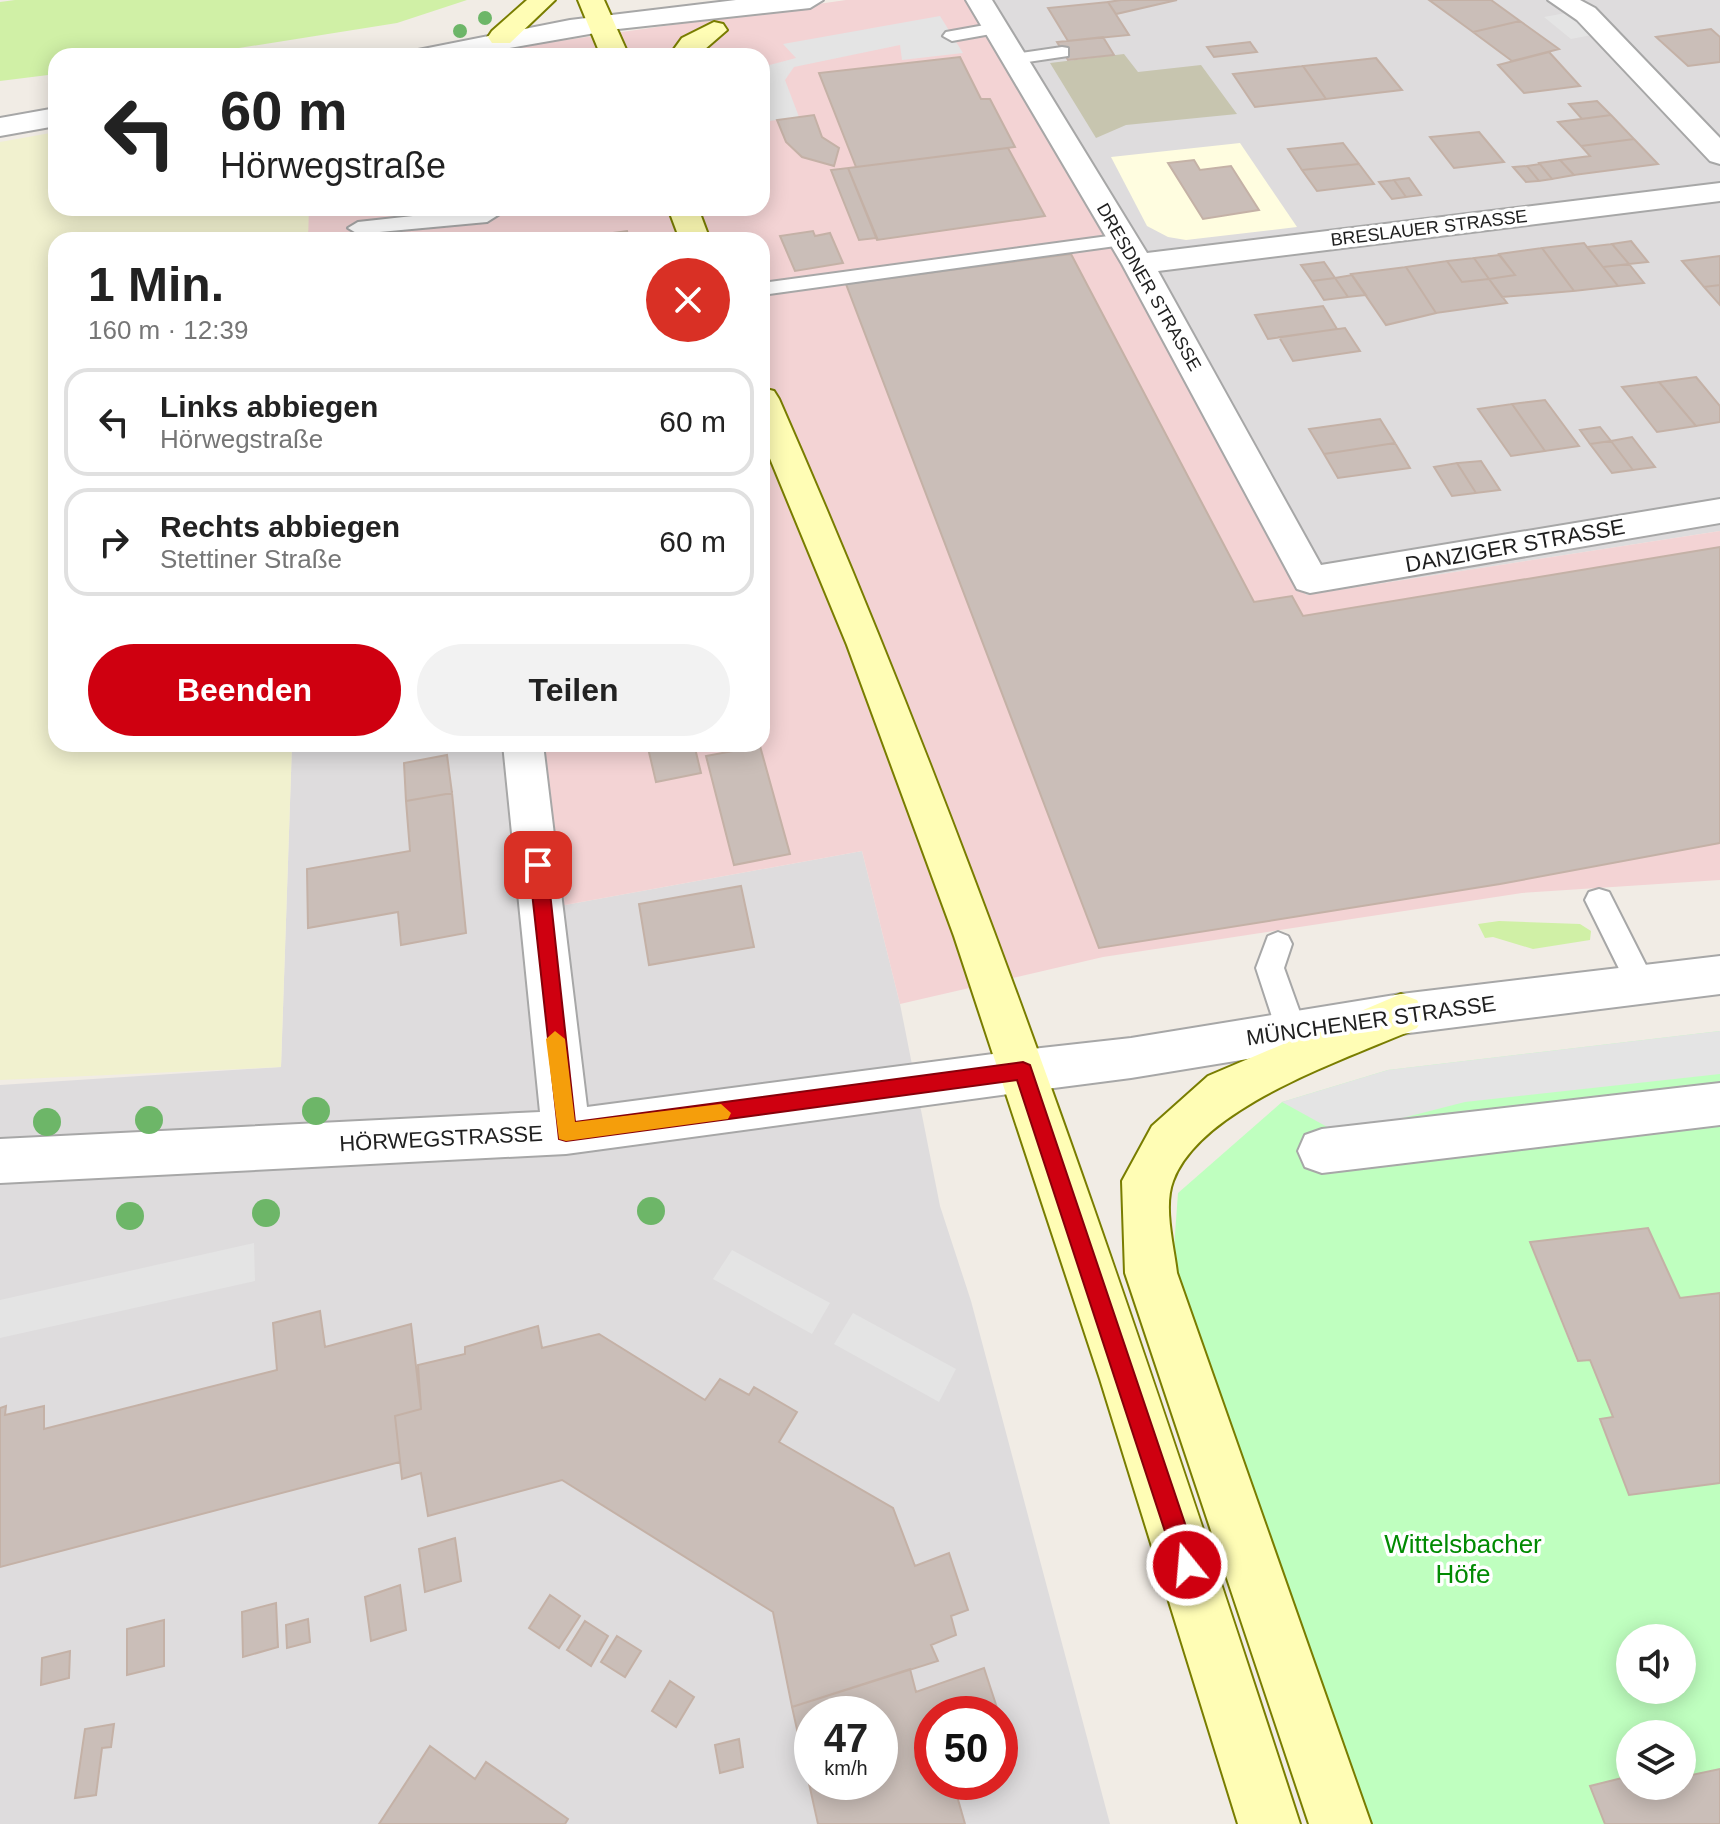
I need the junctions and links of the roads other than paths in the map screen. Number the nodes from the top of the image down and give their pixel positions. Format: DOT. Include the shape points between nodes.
graph roads {
  1 [pos="542,0"];
  2 [pos="979,0"];
  3 [pos="1561,0"];
  4 [pos="821,1"];
  5 [pos="996,28"];
  6 [pos="714,30"];
  7 [pos="604,31"];
  8 [pos="952,36"];
  9 [pos="503,47"];
  10 [pos="689,48"];
  11 [pos="1062,52"];
  12 [pos="1014,59"];
  13 [pos="48,118"];
  14 [pos="0,127"];
  15 [pos="1720,155"];
  16 [pos="1720,192"];
  17 [pos="487,216"];
  18 [pos="358,228"];
  19 [pos="1130,252"];
  20 [pos="770,288"];
  21 [pos="770,418"];
  22 [pos="1720,511"];
  23 [pos="1310,580"];
  24 [pos="524,752"];
  25 [pos="1599,900"];
  26 [pos="1278,944"];
  27 [pos="1720,975"];
  28 [pos="1641,984"];
  29 [pos="1401,1014"];
  30 [pos="1292,1032"];
  31 [pos="1023,1071"];
  32 [pos="1720,1104"];
  33 [pos="566,1132"];
  34 [pos="1322,1151"];
  35 [pos="0,1161"];
  36 [pos="1269,1824"];
  37 [pos="1340,1824"];
  1 -- 9 [label="main road"];
  2 -- 5 [label="street, DRESDNER STRASSE"];
  3 -- 15 [label="street" via="1586,14"];
  4 -- 6 [label="street"];
  4 -- 7 [label="street"];
  5 -- 8 [label="lane"];
  5 -- 12 [label="street, DRESDNER STRASSE"];
  6 -- 7 [label="street"];
  6 -- 10 [label="main road"];
  7 -- 9 [label="street"];
  11 -- 12 [label="lane"];
  12 -- 19 [label="street, DRESDNER STRASSE"];
  13 -- 14 [label="street"];
  16 -- 19 [label="street, BRESLAUER STRASSE"];
  17 -- 18 [label="lane"];
  19 -- 20 [label="lane"];
  19 -- 23 [label="street, DRESDNER STRASSE"];
  21 -- 31 [label="main road" via="865,644"];
  22 -- 23 [label="street, DANZIGER STRASSE"];
  24 -- 33 [label="street"];
  25 -- 28 [label="lane"];
  26 -- 30 [label="lane" via="1270,968"];
  27 -- 28 [label="street, MÜNCHENER STRASSE"];
  28 -- 29 [label="street, MÜNCHENER STRASSE"];
  29 -- 30 [label="street, MÜNCHENER STRASSE"];
  29 -- 37 [label="main road" via="1225,1091 1169,1141 1147,1181 1151,1273"];
  30 -- 31 [label="street, MÜNCHENER STRASSE"];
  31 -- 33 [label="street, HÖRWEGSTRASSE"];
  31 -- 36 [label="main road" via="1142,1421"];
  32 -- 34 [label="street"];
  33 -- 35 [label="street, HÖRWEGSTRASSE"];
}
